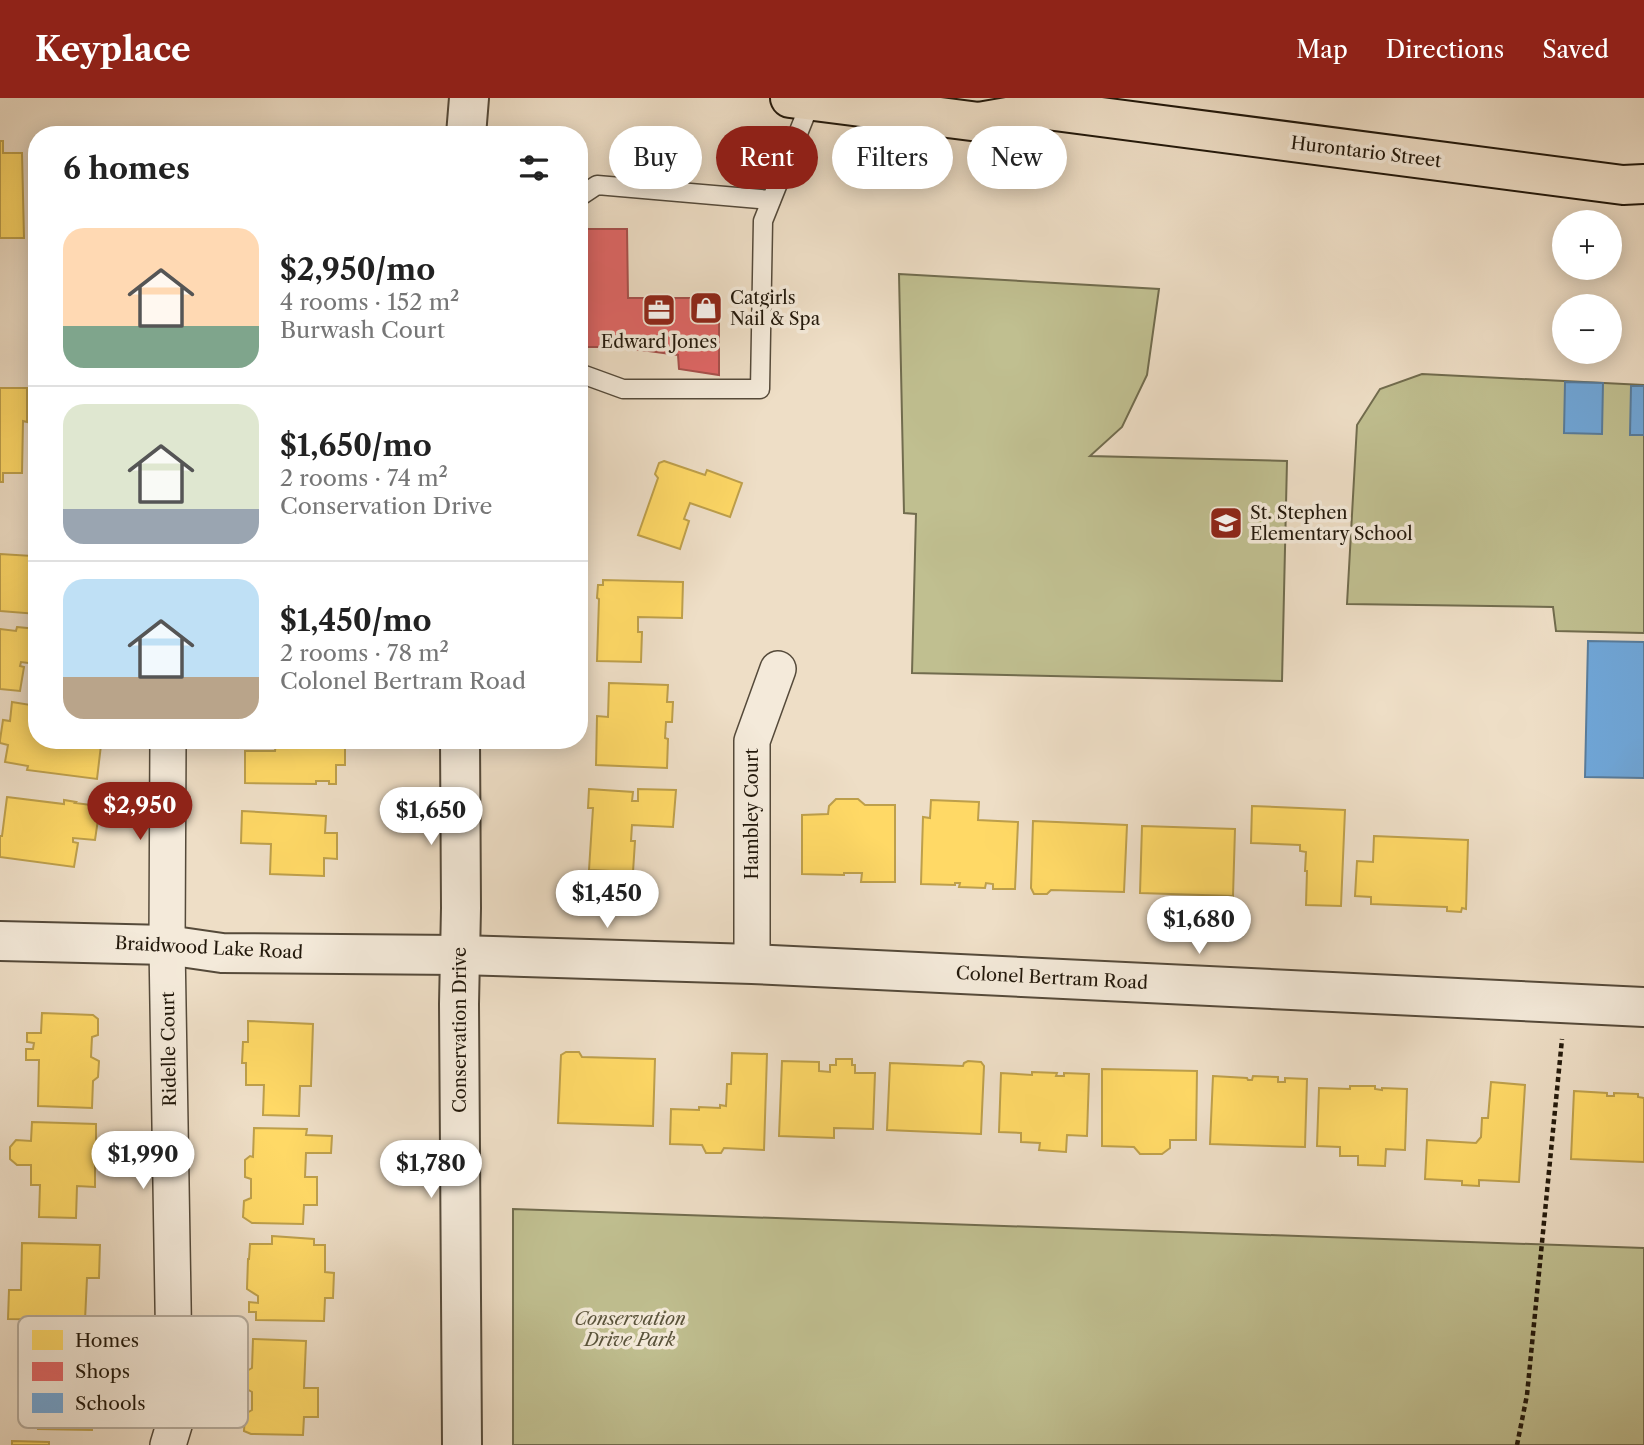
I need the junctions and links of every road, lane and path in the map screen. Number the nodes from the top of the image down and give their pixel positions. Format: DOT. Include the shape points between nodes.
graph roads {
  1 [pos="469,98"];
  2 [pos="800,99"];
  3 [pos="1040,104"];
  4 [pos="467,126"];
  5 [pos="1644,184"];
  6 [pos="588,192"];
  7 [pos="771,200"];
  8 [pos="588,376"];
  9 [pos="778,669"];
  10 [pos="168,749"];
  11 [pos="460,749"];
  12 [pos="0,941"];
  13 [pos="167,945"];
  14 [pos="459,955"];
  15 [pos="752,964"];
  16 [pos="1565,1003"];
  17 [pos="1644,1007"];
  18 [pos="173,1316"];
  19 [pos="173,1428"];
  20 [pos="168,1445"];
  21 [pos="462,1445"];
  22 [pos="1517,1445"];
  1 -- 4 [label="street"];
  2 -- 3 [label="main road, Hurontario Street" via="979,122"];
  2 -- 7 [label="lane"];
  3 -- 5 [label="main road, Hurontario Street" via="1623,185"];
  6 -- 7 [label="lane" via="597,186"];
  7 -- 8 [label="lane" via="764,221 760,389 623,389"];
  9 -- 15 [label="street, Hambley Court" via="751,741"];
  10 -- 13 [label="street, Ridelle Court"];
  11 -- 14 [label="street, Conservation Drive"];
  12 -- 13 [label="street, Braidwood Lake Road"];
  13 -- 14 [label="street, Braidwood Lake Road" via="222,953"];
  13 -- 18 [label="street, Ridelle Court"];
  14 -- 15 [label="street, Colonel Bertram Road"];
  14 -- 21 [label="street, Conservation Drive"];
  15 -- 16 [label="street, Colonel Bertram Road"];
  16 -- 17 [label="street, Colonel Bertram Road"];
  16 -- 22 [label="path" via="1527,1395"];
  19 -- 20 [label="street, Ridelle Court"];
}
